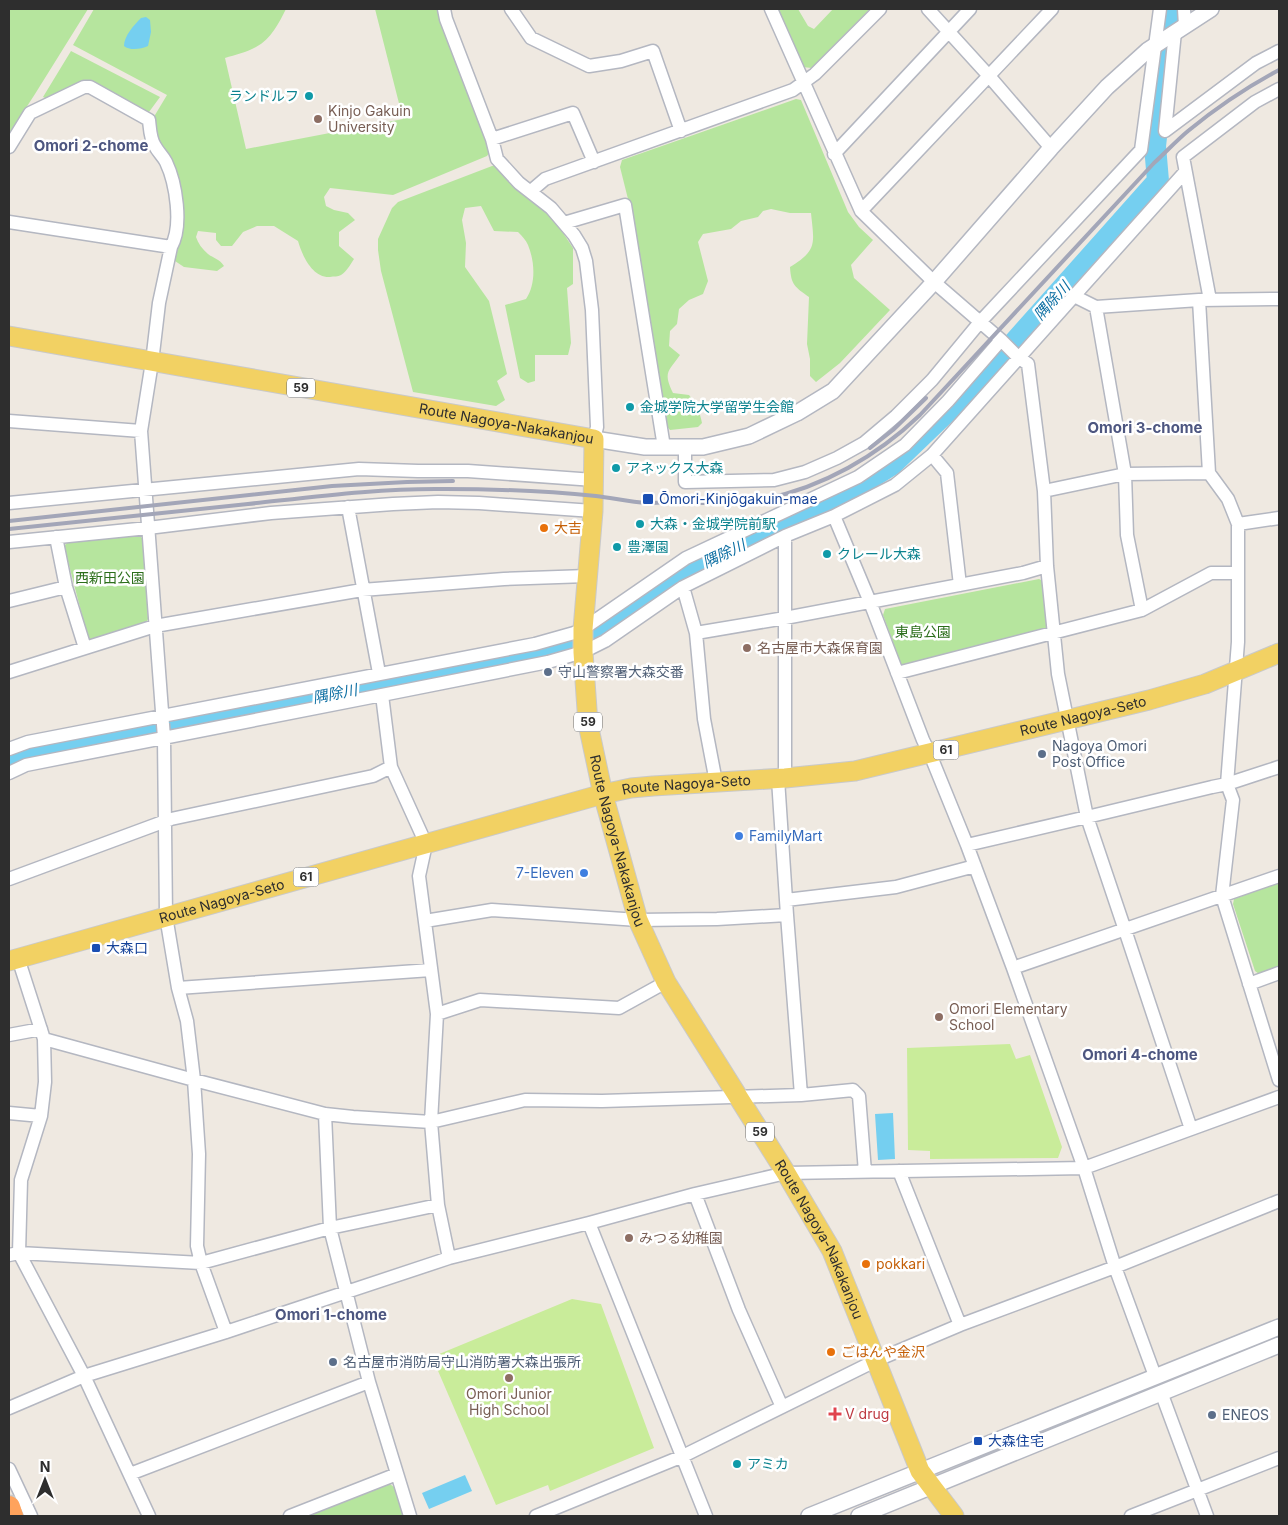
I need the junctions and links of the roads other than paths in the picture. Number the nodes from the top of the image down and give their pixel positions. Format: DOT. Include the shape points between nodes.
graph roads {
  1 [pos="444,9"];
  2 [pos="511,9"];
  3 [pos="771,9"];
  4 [pos="880,9"];
  5 [pos="928,9"];
  6 [pos="970,9"];
  7 [pos="1052,9"];
  8 [pos="1160,9"];
  9 [pos="1184,9"];
  10 [pos="1211,9"];
  11 [pos="948,32"];
  12 [pos="1169,36"];
  13 [pos="1279,51"];
  14 [pos="989,76"];
  15 [pos="803,84"];
  16 [pos="1279,89"];
  17 [pos="681,131"];
  18 [pos="492,138"];
  19 [pos="9,147"];
  20 [pos="1051,148"];
  21 [pos="834,154"];
  22 [pos="594,162"];
  23 [pos="1185,172"];
  24 [pos="531,191"];
  25 [pos="861,211"];
  26 [pos="9,222"];
  27 [pos="564,223"];
  28 [pos="171,246"];
  29 [pos="934,282"];
  30 [pos="1074,296"];
  31 [pos="1279,299"];
  32 [pos="1205,300"];
  33 [pos="1096,306"];
  34 [pos="980,322"];
  35 [pos="9,336"];
  36 [pos="1009,348"];
  37 [pos="152,362"];
  38 [pos="9,421"];
  39 [pos="140,431"];
  40 [pos="594,439"];
  41 [pos="664,447"];
  42 [pos="686,447"];
  43 [pos="932,454"];
  44 [pos="1209,473"];
  45 [pos="1125,474"];
  46 [pos="594,480"];
  47 [pos="146,489"];
  48 [pos="1044,491"];
  49 [pos="9,503"];
  50 [pos="348,508"];
  51 [pos="593,511"];
  52 [pos="834,516"];
  53 [pos="1279,518"];
  54 [pos="1238,524"];
  55 [pos="148,528"];
  56 [pos="785,536"];
  57 [pos="56,537"];
  58 [pos="9,542"];
  59 [pos="1048,566"];
  60 [pos="1237,574"];
  61 [pos="587,576"];
  62 [pos="960,585"];
  63 [pos="66,587"];
  64 [pos="683,587"];
  65 [pos="362,590"];
  66 [pos="9,601"];
  67 [pos="870,602"];
  68 [pos="1142,610"];
  69 [pos="785,618"];
  70 [pos="155,626"];
  71 [pos="1054,632"];
  72 [pos="696,633"];
  73 [pos="583,641"];
  74 [pos="85,648"];
  75 [pos="1279,653"];
  76 [pos="9,672"];
  77 [pos="1236,672"];
  78 [pos="379,673"];
  79 [pos="897,673"];
  80 [pos="382,696"];
  81 [pos="162,715"];
  82 [pos="1068,721"];
  83 [pos="164,738"];
  84 [pos="9,749"];
  85 [pos="930,754"];
  86 [pos="391,767"];
  87 [pos="1279,767"];
  88 [pos="9,774"];
  89 [pos="781,778"];
  90 [pos="716,782"];
  91 [pos="1227,784"];
  92 [pos="603,794"];
  93 [pos="1087,818"];
  94 [pos="164,822"];
  95 [pos="426,844"];
  96 [pos="967,845"];
  97 [pos="975,866"];
  98 [pos="1279,876"];
  99 [pos="9,879"];
  100 [pos="1222,896"];
  101 [pos="786,900"];
  102 [pos="787,915"];
  103 [pos="166,916"];
  104 [pos="638,920"];
  105 [pos="425,921"];
  106 [pos="1126,930"];
  107 [pos="13,960"];
  108 [pos="1013,968"];
  109 [pos="431,970"];
  110 [pos="1279,973"];
  111 [pos="666,982"];
  112 [pos="1250,984"];
  113 [pos="178,988"];
  114 [pos="437,1014"];
  115 [pos="43,1034"];
  116 [pos="9,1035"];
  117 [pos="194,1080"];
  118 [pos="1279,1080"];
  119 [pos="802,1095"];
  120 [pos="737,1097"];
  121 [pos="1279,1097"];
  122 [pos="9,1113"];
  123 [pos="326,1114"];
  124 [pos="41,1116"];
  125 [pos="431,1122"];
  126 [pos="1191,1129"];
  127 [pos="1084,1168"];
  128 [pos="899,1171"];
  129 [pos="865,1172"];
  130 [pos="786,1173"];
  131 [pos="15,1181"];
  132 [pos="695,1194"];
  133 [pos="1279,1201"];
  134 [pos="438,1205"];
  135 [pos="589,1223"];
  136 [pos="330,1228"];
  137 [pos="14,1254"];
  138 [pos="449,1258"];
  139 [pos="201,1263"];
  140 [pos="1115,1267"];
  141 [pos="345,1292"];
  142 [pos="960,1325"];
  143 [pos="1279,1327"];
  144 [pos="226,1332"];
  145 [pos="1279,1345"];
  146 [pos="877,1360"];
  147 [pos="84,1376"];
  148 [pos="1155,1376"];
  149 [pos="369,1382"];
  150 [pos="1161,1392"];
  151 [pos="782,1407"];
  152 [pos="9,1408"];
  153 [pos="683,1456"];
  154 [pos="1279,1458"];
  155 [pos="9,1469"];
  156 [pos="920,1471"];
  157 [pos="130,1474"];
  158 [pos="397,1474"];
  159 [pos="931,1486"];
  160 [pos="1197,1490"];
  161 [pos="9,1507"];
  162 [pos="298,1515"];
  163 [pos="12,1516"];
  164 [pos="31,1516"];
  165 [pos="149,1516"];
  166 [pos="410,1516"];
  167 [pos="536,1516"];
  168 [pos="706,1516"];
  169 [pos="809,1516"];
  170 [pos="859,1516"];
  171 [pos="954,1516"];
  172 [pos="1131,1516"];
  173 [pos="1207,1516"];
  1 -- 18 [label="street"];
  2 -- 17 [label="street" via="531,38 589,66 653,51"];
  3 -- 15 [label="street"];
  4 -- 15 [label="street"];
  5 -- 11 [label="street"];
  6 -- 11 [label="street"];
  7 -- 14 [label="street"];
  8 -- 12 [label="street"];
  9 -- 12 [label="street"];
  10 -- 12 [label="street"];
  11 -- 14 [label="street"];
  11 -- 21 [label="street"];
  12 -- 13 [label="street" via="1165,131 1256,63"];
  12 -- 20 [label="street" via="1148,50 1107,87"];
  12 -- 34 [label="street" via="1141,150"];
  14 -- 20 [label="street"];
  14 -- 25 [label="street"];
  15 -- 17 [label="street"];
  15 -- 21 [label="street"];
  16 -- 23 [label="street" via="1255,102 1183,157"];
  17 -- 22 [label="street"];
  18 -- 22 [label="street" via="573,113"];
  18 -- 24 [label="street" via="497,159"];
  19 -- 28 [label="street" via="30,113 84,87 90,87 149,120 153,142 165,160 177,204 177,226"];
  20 -- 29 [label="street"];
  21 -- 25 [label="street"];
  22 -- 24 [label="street" via="544,179"];
  23 -- 30 [label="street"];
  23 -- 32 [label="street"];
  24 -- 27 [label="street"];
  25 -- 29 [label="street"];
  26 -- 28 [label="street"];
  27 -- 40 [label="street" via="582,248 586,261 597,427"];
  27 -- 41 [label="street" via="625,205"];
  28 -- 37 [label="street" via="159,303"];
  29 -- 34 [label="street"];
  29 -- 42 [label="street" via="833,391 749,436 703,447"];
  30 -- 33 [label="street"];
  30 -- 36 [label="street"];
  31 -- 32 [label="street"];
  32 -- 33 [label="street"];
  32 -- 44 [label="street"];
  33 -- 45 [label="street"];
  34 -- 36 [label="street"];
  34 -- 42 [label="street" via="932,380 896,416 864,442 805,472 774,480 686,482"];
  35 -- 37 [label="main road, Route Nagoya-Nakakanjou / 59"];
  36 -- 43 [label="street"];
  36 -- 48 [label="street" via="1028,364"];
  36 -- 73 [label="street" via="948,401 905,445 858,477 686,558"];
  37 -- 39 [label="street"];
  37 -- 40 [label="main road, Route Nagoya-Nakakanjou / 59"];
  38 -- 39 [label="street"];
  39 -- 47 [label="street"];
  40 -- 41 [label="street"];
  40 -- 46 [label="main road, Route Nagoya-Nakakanjou / 59"];
  41 -- 42 [label="street"];
  43 -- 52 [label="street" via="895,485"];
  43 -- 62 [label="street" via="947,473"];
  44 -- 45 [label="street"];
  44 -- 54 [label="street" via="1228,499"];
  45 -- 48 [label="street"];
  45 -- 68 [label="street" via="1127,535"];
  46 -- 47 [label="street" via="468,471 359,468"];
  46 -- 51 [label="main road, Route Nagoya-Nakakanjou / 59"];
  47 -- 49 [label="street"];
  47 -- 55 [label="street"];
  48 -- 59 [label="street"];
  50 -- 51 [label="street" via="479,502"];
  50 -- 55 [label="street" via="271,513"];
  50 -- 65 [label="street"];
  51 -- 61 [label="main road, Route Nagoya-Nakakanjou / 59"];
  52 -- 56 [label="street"];
  52 -- 67 [label="street"];
  53 -- 54 [label="street"];
  54 -- 60 [label="street"];
  55 -- 57 [label="street"];
  55 -- 70 [label="street"];
  56 -- 64 [label="street"];
  56 -- 69 [label="street"];
  57 -- 58 [label="street"];
  57 -- 63 [label="street"];
  59 -- 62 [label="street"];
  59 -- 71 [label="street"];
  60 -- 68 [label="street" via="1210,573"];
  60 -- 77 [label="street"];
  61 -- 65 [label="street"];
  61 -- 73 [label="main road, Route Nagoya-Nakakanjou / 59"];
  62 -- 67 [label="street"];
  63 -- 66 [label="street"];
  63 -- 74 [label="street"];
  64 -- 72 [label="street"];
  64 -- 73 [label="street" via="605,641"];
  65 -- 70 [label="street"];
  65 -- 78 [label="street"];
  67 -- 69 [label="street"];
  67 -- 79 [label="street"];
  68 -- 71 [label="street"];
  69 -- 72 [label="street"];
  69 -- 89 [label="street"];
  70 -- 74 [label="street"];
  70 -- 81 [label="street"];
  71 -- 79 [label="street"];
  71 -- 82 [label="street" via="1058,674"];
  72 -- 90 [label="street" via="704,718"];
  73 -- 78 [label="street" via="574,633 535,644"];
  73 -- 80 [label="street" via="548,662"];
  73 -- 92 [label="main road, Route Nagoya-Nakakanjou / 59" via="588,724"];
  74 -- 76 [label="street"];
  75 -- 77 [label="main road, Route Nagoya-Seto / 61"];
  77 -- 82 [label="main road, Route Nagoya-Seto / 61" via="1205,684"];
  77 -- 91 [label="street"];
  78 -- 81 [label="street"];
  79 -- 85 [label="street"];
  80 -- 83 [label="street"];
  80 -- 86 [label="street"];
  81 -- 83 [label="street"];
  81 -- 84 [label="street" via="28,742"];
  82 -- 85 [label="main road, Route Nagoya-Seto / 61"];
  82 -- 93 [label="street"];
  83 -- 88 [label="street" via="26,765"];
  83 -- 94 [label="street"];
  85 -- 89 [label="main road, Route Nagoya-Seto / 61" via="855,771"];
  85 -- 96 [label="street"];
  86 -- 94 [label="street" via="373,776"];
  86 -- 95 [label="street"];
  87 -- 91 [label="street"];
  89 -- 90 [label="main road, Route Nagoya-Seto / 61"];
  89 -- 101 [label="street"];
  90 -- 92 [label="main road, Route Nagoya-Seto / 61" via="631,788"];
  91 -- 93 [label="street"];
  91 -- 100 [label="street" via="1233,800"];
  92 -- 95 [label="main road, Route Nagoya-Seto / 61"];
  92 -- 104 [label="main road, Route Nagoya-Nakakanjou / 59"];
  93 -- 96 [label="street"];
  93 -- 106 [label="street"];
  94 -- 99 [label="street"];
  94 -- 103 [label="street"];
  95 -- 103 [label="main road, Route Nagoya-Seto / 61"];
  95 -- 105 [label="street" via="419,876"];
  96 -- 97 [label="street"];
  97 -- 101 [label="street" via="896,887"];
  97 -- 108 [label="street"];
  98 -- 100 [label="street"];
  100 -- 106 [label="street"];
  100 -- 112 [label="street"];
  101 -- 102 [label="street"];
  102 -- 104 [label="street"];
  102 -- 119 [label="street"];
  103 -- 107 [label="main road, Route Nagoya-Seto / 61"];
  103 -- 113 [label="street"];
  104 -- 105 [label="street" via="492,910"];
  104 -- 111 [label="main road, Route Nagoya-Nakakanjou / 59"];
  105 -- 109 [label="street"];
  106 -- 108 [label="street"];
  106 -- 126 [label="street"];
  107 -- 115 [label="street"];
  108 -- 127 [label="street"];
  109 -- 113 [label="street"];
  109 -- 114 [label="street"];
  110 -- 112 [label="street"];
  111 -- 114 [label="street" via="619,1008 480,1000"];
  111 -- 120 [label="main road, Route Nagoya-Nakakanjou / 59"];
  112 -- 118 [label="street"];
  113 -- 117 [label="street" via="187,1021"];
  114 -- 125 [label="street"];
  115 -- 116 [label="street"];
  115 -- 117 [label="street"];
  115 -- 124 [label="street" via="45,1082"];
  117 -- 123 [label="street"];
  117 -- 139 [label="street" via="199,1154 196,1246"];
  119 -- 120 [label="street"];
  119 -- 129 [label="street" via="853,1090 859,1096"];
  120 -- 125 [label="street" via="525,1100"];
  120 -- 130 [label="main road, Route Nagoya-Nakakanjou / 59"];
  121 -- 126 [label="street"];
  122 -- 124 [label="street"];
  123 -- 125 [label="street"];
  123 -- 136 [label="street"];
  124 -- 131 [label="street"];
  125 -- 134 [label="street"];
  126 -- 127 [label="street"];
  127 -- 128 [label="street"];
  127 -- 140 [label="street"];
  128 -- 129 [label="street"];
  128 -- 142 [label="street"];
  129 -- 130 [label="street"];
  130 -- 132 [label="street"];
  130 -- 146 [label="main road, Route Nagoya-Nakakanjou / 59" via="832,1251"];
  131 -- 137 [label="street"];
  132 -- 135 [label="street"];
  132 -- 151 [label="street" via="739,1310"];
  133 -- 140 [label="street"];
  134 -- 136 [label="street"];
  134 -- 138 [label="street"];
  135 -- 138 [label="street"];
  135 -- 153 [label="street"];
  136 -- 139 [label="street"];
  136 -- 141 [label="street"];
  137 -- 139 [label="street"];
  137 -- 147 [label="street"];
  138 -- 141 [label="street"];
  139 -- 144 [label="street"];
  140 -- 142 [label="street"];
  140 -- 148 [label="street"];
  141 -- 144 [label="street"];
  141 -- 149 [label="street"];
  142 -- 146 [label="street"];
  143 -- 148 [label="street"];
  144 -- 147 [label="street"];
  145 -- 150 [label="street"];
  146 -- 151 [label="street"];
  146 -- 156 [label="main road, Route Nagoya-Nakakanjou / 59"];
  147 -- 152 [label="street"];
  147 -- 157 [label="street"];
  148 -- 156 [label="street"];
  149 -- 157 [label="street"];
  149 -- 158 [label="street"];
  150 -- 159 [label="street"];
  150 -- 160 [label="street"];
  151 -- 153 [label="street"];
  153 -- 167 [label="street"];
  153 -- 168 [label="street"];
  154 -- 160 [label="street"];
  155 -- 164 [label="street"];
  156 -- 159 [label="main road, Route Nagoya-Nakakanjou / 59"];
  156 -- 169 [label="street"];
  157 -- 165 [label="street"];
  158 -- 162 [label="street"];
  158 -- 166 [label="street"];
  159 -- 170 [label="street"];
  159 -- 171 [label="main road, Route Nagoya-Nakakanjou / 59"];
  160 -- 172 [label="street"];
  160 -- 173 [label="street"];
  161 -- 163 [label="highway"];
}
